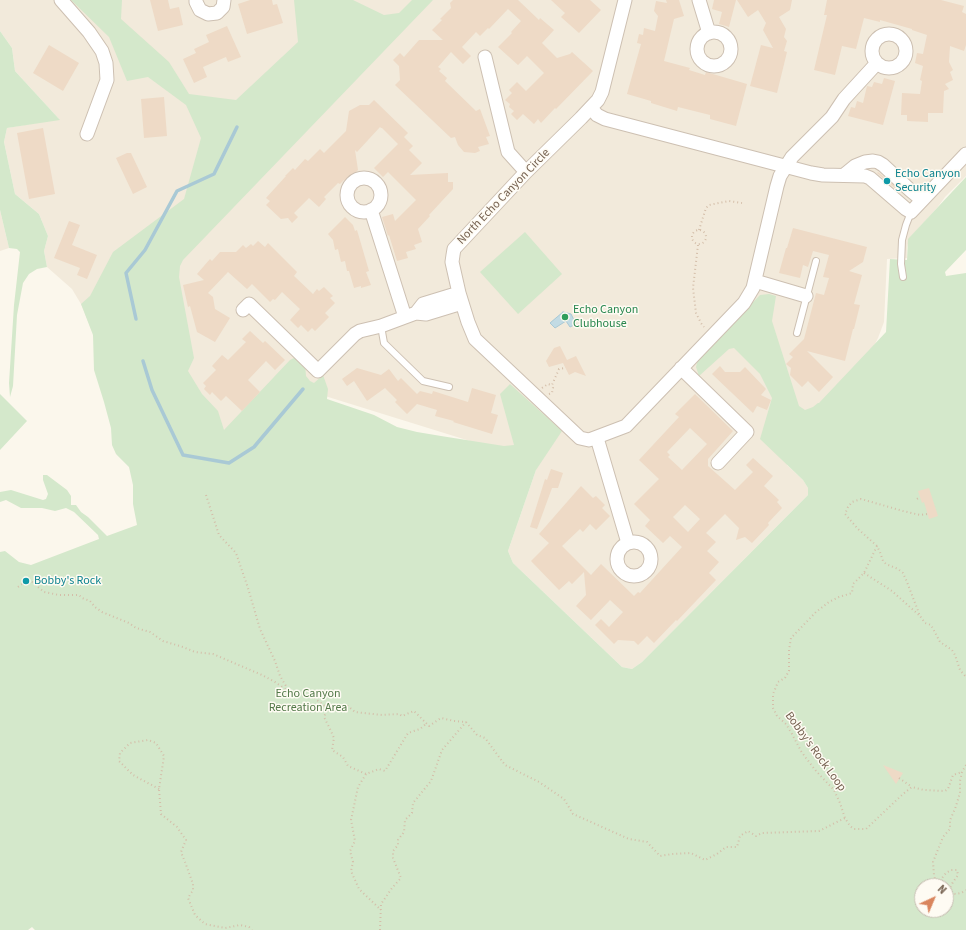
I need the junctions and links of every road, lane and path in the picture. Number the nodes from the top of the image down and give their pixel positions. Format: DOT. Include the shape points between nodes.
graph roads {
  1 [pos="61,0"];
  2 [pos="196,0"];
  3 [pos="224,0"];
  4 [pos="624,0"];
  5 [pos="699,0"];
  6 [pos="709,33"];
  7 [pos="485,57"];
  8 [pos="877,63"];
  9 [pos="591,108"];
  10 [pos="87,134"];
  11 [pos="966,154"];
  12 [pos="786,166"];
  13 [pos="526,172"];
  14 [pos="844,175"];
  15 [pos="924,198"];
  16 [pos="742,202"];
  17 [pos="371,210"];
  18 [pos="911,212"];
  19 [pos="699,230"];
  20 [pos="698,245"];
  21 [pos="816,261"];
  22 [pos="903,277"];
  23 [pos="755,281"];
  24 [pos="806,296"];
  25 [pos="461,298"];
  26 [pos="244,310"];
  27 [pos="410,315"];
  28 [pos="381,326"];
  29 [pos="797,333"];
  30 [pos="712,335"];
  31 [pos="565,368"];
  32 [pos="681,368"];
  33 [pos="552,385"];
  34 [pos="449,388"];
  35 [pos="542,391"];
  36 [pos="546,395"];
  37 [pos="597,438"];
  38 [pos="718,463"];
  39 [pos="206,495"];
  40 [pos="920,497"];
  41 [pos="917,499"];
  42 [pos="927,514"];
  43 [pos="628,543"];
  44 [pos="877,546"];
  45 [pos="864,573"];
  46 [pos="18,587"];
  47 [pos="920,616"];
  48 [pos="966,677"];
  49 [pos="290,692"];
  50 [pos="328,707"];
  51 [pos="466,722"];
  52 [pos="427,723"];
  53 [pos="966,765"];
  54 [pos="962,772"];
  55 [pos="366,774"];
  56 [pos="899,778"];
  57 [pos="912,787"];
  58 [pos="159,789"];
  59 [pos="845,818"];
  60 [pos="966,890"];
  61 [pos="381,910"];
  62 [pos="252,930"];
  63 [pos="380,930"];
  1 -- 10 [label="street" via="89,32 102,51 106,63 107,80"];
  2 -- 3 [label="street" via="200,10 208,14 217,13 223,7"];
  4 -- 9 [label="street, North Echo Canyon Circle" via="602,92"];
  5 -- 6 [label="street"];
  7 -- 13 [label="street" via="508,152"];
  8 -- 12 [label="street, North Echo Canyon Circle" via="844,99 832,117"];
  9 -- 12 [label="street" via="605,119"];
  9 -- 13 [label="street, North Echo Canyon Circle"];
  11 -- 15 [label="street"];
  12 -- 14 [label="street" via="823,175"];
  12 -- 23 [label="street, North Echo Canyon Circle" via="777,186"];
  13 -- 25 [label="street, North Echo Canyon Circle" via="454,249 452,262"];
  14 -- 15 [label="street" via="865,162 878,162 916,195"];
  14 -- 18 [label="street" via="870,178"];
  15 -- 18 [label="street"];
  16 -- 19 [label="path" via="709,205"];
  17 -- 27 [label="street"];
  18 -- 22 [label="lane" via="902,240"];
  19 -- 20 [label="path" via="703,231 706,238"];
  19 -- 20 [label="path" via="695,230 691,237 694,244"];
  20 -- 30 [label="path" via="693,288 696,313 701,324"];
  21 -- 24 [label="lane"];
  23 -- 24 [label="street"];
  23 -- 30 [label="street, North Echo Canyon Circle" via="744,303"];
  24 -- 29 [label="lane"];
  25 -- 27 [label="street" via="426,314"];
  25 -- 37 [label="street, North Echo Canyon Circle" via="475,339 580,438"];
  26 -- 28 [label="street" via="249,304 318,371 355,334"];
  27 -- 28 [label="street"];
  28 -- 34 [label="lane" via="384,343 423,381"];
  30 -- 32 [label="street, North Echo Canyon Circle"];
  31 -- 33 [label="path" via="559,369"];
  32 -- 37 [label="street, North Echo Canyon Circle" via="626,426"];
  32 -- 38 [label="street" via="747,432"];
  33 -- 35 [label="path" via="548,384"];
  33 -- 36 [label="path" via="552,393"];
  37 -- 43 [label="street"];
  39 -- 49 [label="path" via="219,534 236,553 260,629 280,676"];
  40 -- 41 [label="path"];
  42 -- 44 [label="path" via="903,511 861,499 852,502 845,514"];
  44 -- 45 [label="path, Bobby's Rock Loop"];
  44 -- 47 [label="path" via="883,561 903,573"];
  45 -- 47 [label="path" via="892,591"];
  45 -- 59 [label="path, Bobby's Rock Loop" via="853,584 852,593 828,602 791,638 788,671 785,678 778,682 773,694 773,708 777,716 786,724 816,771 834,790"];
  46 -- 49 [label="path" via="26,581 32,582 44,592 80,595 102,612 150,632 163,641 195,652 214,654 262,675"];
  47 -- 48 [label="path" via="925,623 931,625 940,642 952,650 960,670"];
  49 -- 50 [label="path" via="294,695 313,697"];
  50 -- 52 [label="path" via="348,706 355,712 402,716 414,711"];
  50 -- 55 [label="path" via="324,717 334,738 332,750 343,757 348,766"];
  51 -- 52 [label="path" via="441,718 429,726"];
  51 -- 59 [label="path" via="477,735 485,738 505,765 539,782 564,799 573,814 629,839 647,842 660,856 690,853 705,860 726,847 737,846 740,836 748,831 756,836 762,833 819,831"];
  51 -- 61 [label="path" via="442,750 430,781 413,802 412,813 405,820 404,832 393,851 401,878 381,904"];
  52 -- 55 [label="path" via="420,729 408,733 386,771 379,769"];
  53 -- 54 [label="path"];
  54 -- 57 [label="path" via="953,776 945,791"];
  54 -- 60 [label="path" via="960,793 950,820 950,829 943,837 933,862 936,884 950,870 957,870 958,875 950,893 956,894"];
  55 -- 61 [label="path" via="358,787 351,820 355,841 350,851 353,862 351,871 359,889"];
  56 -- 57 [label="path"];
  57 -- 59 [label="path" via="866,829 854,829"];
  58 -- 58 [label="path" via="164,756 156,743 148,740 130,743 120,754 120,761 133,775"];
  58 -- 62 [label="path" via="160,814 177,827 186,840 181,852 193,884 193,891 188,898 195,915 205,924 225,928 240,925"];
  61 -- 63 [label="path"];
}
